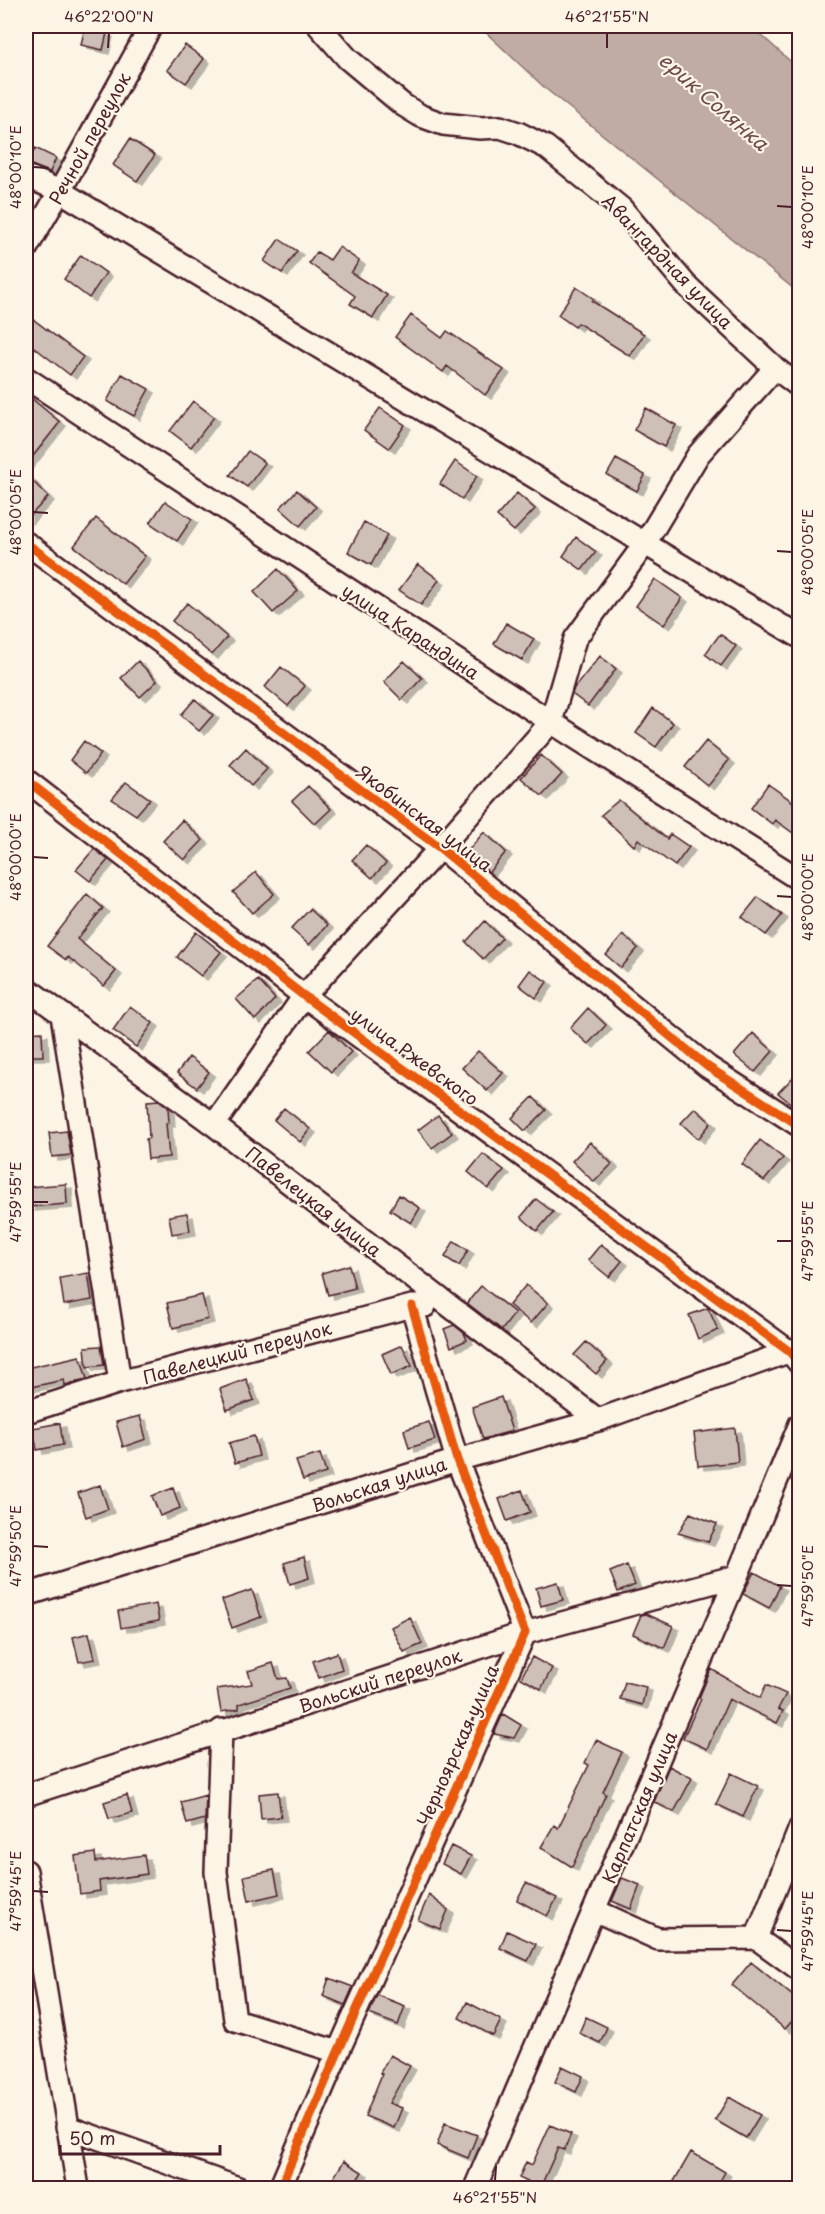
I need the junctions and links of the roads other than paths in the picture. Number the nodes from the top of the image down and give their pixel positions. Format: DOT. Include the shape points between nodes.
graph roads {
  1 [pos="151,26"];
  2 [pos="319,26"];
  3 [pos="26,176"];
  4 [pos="60,191"];
  5 [pos="26,249"];
  6 [pos="775,368"];
  7 [pos="26,378"];
  8 [pos="800,387"];
  9 [pos="26,543"];
  10 [pos="644,545"];
  11 [pos="800,637"];
  12 [pos="551,722"];
  13 [pos="26,780"];
  14 [pos="441,848"];
  15 [pos="800,880"];
  16 [pos="26,988"];
  17 [pos="304,996"];
  18 [pos="62,1015"];
  19 [pos="214,1125"];
  20 [pos="800,1126"];
  21 [pos="412,1306"];
  22 [pos="451,1307"];
  23 [pos="796,1355"];
  24 [pos="120,1382"];
  25 [pos="26,1412"];
  26 [pos="598,1420"];
  27 [pos="800,1424"];
  28 [pos="457,1460"];
  29 [pos="737,1576"];
  30 [pos="26,1595"];
  31 [pos="525,1633"];
  32 [pos="221,1730"];
  33 [pos="26,1795"];
  34 [pos="800,1828"];
  35 [pos="26,1871"];
  36 [pos="594,1910"];
  37 [pos="756,1938"];
  38 [pos="800,1970"];
  39 [pos="338,2052"];
  40 [pos="67,2127"];
  41 [pos="78,2188"];
  42 [pos="238,2188"];
  43 [pos="280,2188"];
  44 [pos="475,2188"];
  1 -- 4 [label="street, Речной переулок"];
  2 -- 6 [label="street, Авангардная улица" via="348,59 422,116 443,124 500,128 546,147 622,209 686,285"];
  3 -- 4 [label="street"];
  4 -- 5 [label="street, Речной переулок"];
  4 -- 10 [label="street"];
  6 -- 8 [label="street, Авангардная улица"];
  6 -- 10 [label="street" via="698,455"];
  7 -- 12 [label="street, улица Карандина"];
  9 -- 14 [label="street, Якобинская улица"];
  10 -- 11 [label="street"];
  10 -- 12 [label="street" via="575,639"];
  12 -- 14 [label="street"];
  12 -- 15 [label="street, улица Карандина"];
  13 -- 17 [label="street, улица Ржевского"];
  14 -- 17 [label="street"];
  14 -- 20 [label="street, Якобинская улица" via="708,1067"];
  16 -- 18 [label="street, Павелецкая улица"];
  17 -- 19 [label="street"];
  17 -- 23 [label="street, улица Ржевского"];
  18 -- 19 [label="street, Павелецкая улица"];
  18 -- 24 [label="street"];
  19 -- 22 [label="street, Павелецкая улица"];
  21 -- 22 [label="street, Павелецкий переулок"];
  21 -- 24 [label="street, Павелецкий переулок"];
  21 -- 28 [label="street"];
  22 -- 26 [label="street, Павелецкая улица"];
  23 -- 26 [label="street, Вольская улица"];
  24 -- 25 [label="street, Павелецкий переулок"];
  26 -- 28 [label="street, Вольская улица"];
  27 -- 29 [label="street, Карпатская улица"];
  28 -- 30 [label="street, Вольская улица"];
  28 -- 31 [label="street"];
  29 -- 31 [label="street, Вольский переулок"];
  29 -- 36 [label="street, Карпатская улица"];
  31 -- 32 [label="street, Вольский переулок"];
  31 -- 39 [label="street, Черноярская улица"];
  32 -- 33 [label="street, Вольский переулок"];
  32 -- 39 [label="street" via="216,1872 235,2020"];
  34 -- 37 [label="street"];
  35 -- 40 [label="street"];
  36 -- 37 [label="street" via="658,1939"];
  36 -- 44 [label="street, Карпатская улица"];
  37 -- 38 [label="street"];
  39 -- 43 [label="street, Черноярская улица"];
  40 -- 41 [label="street"];
  40 -- 42 [label="street"];
}
